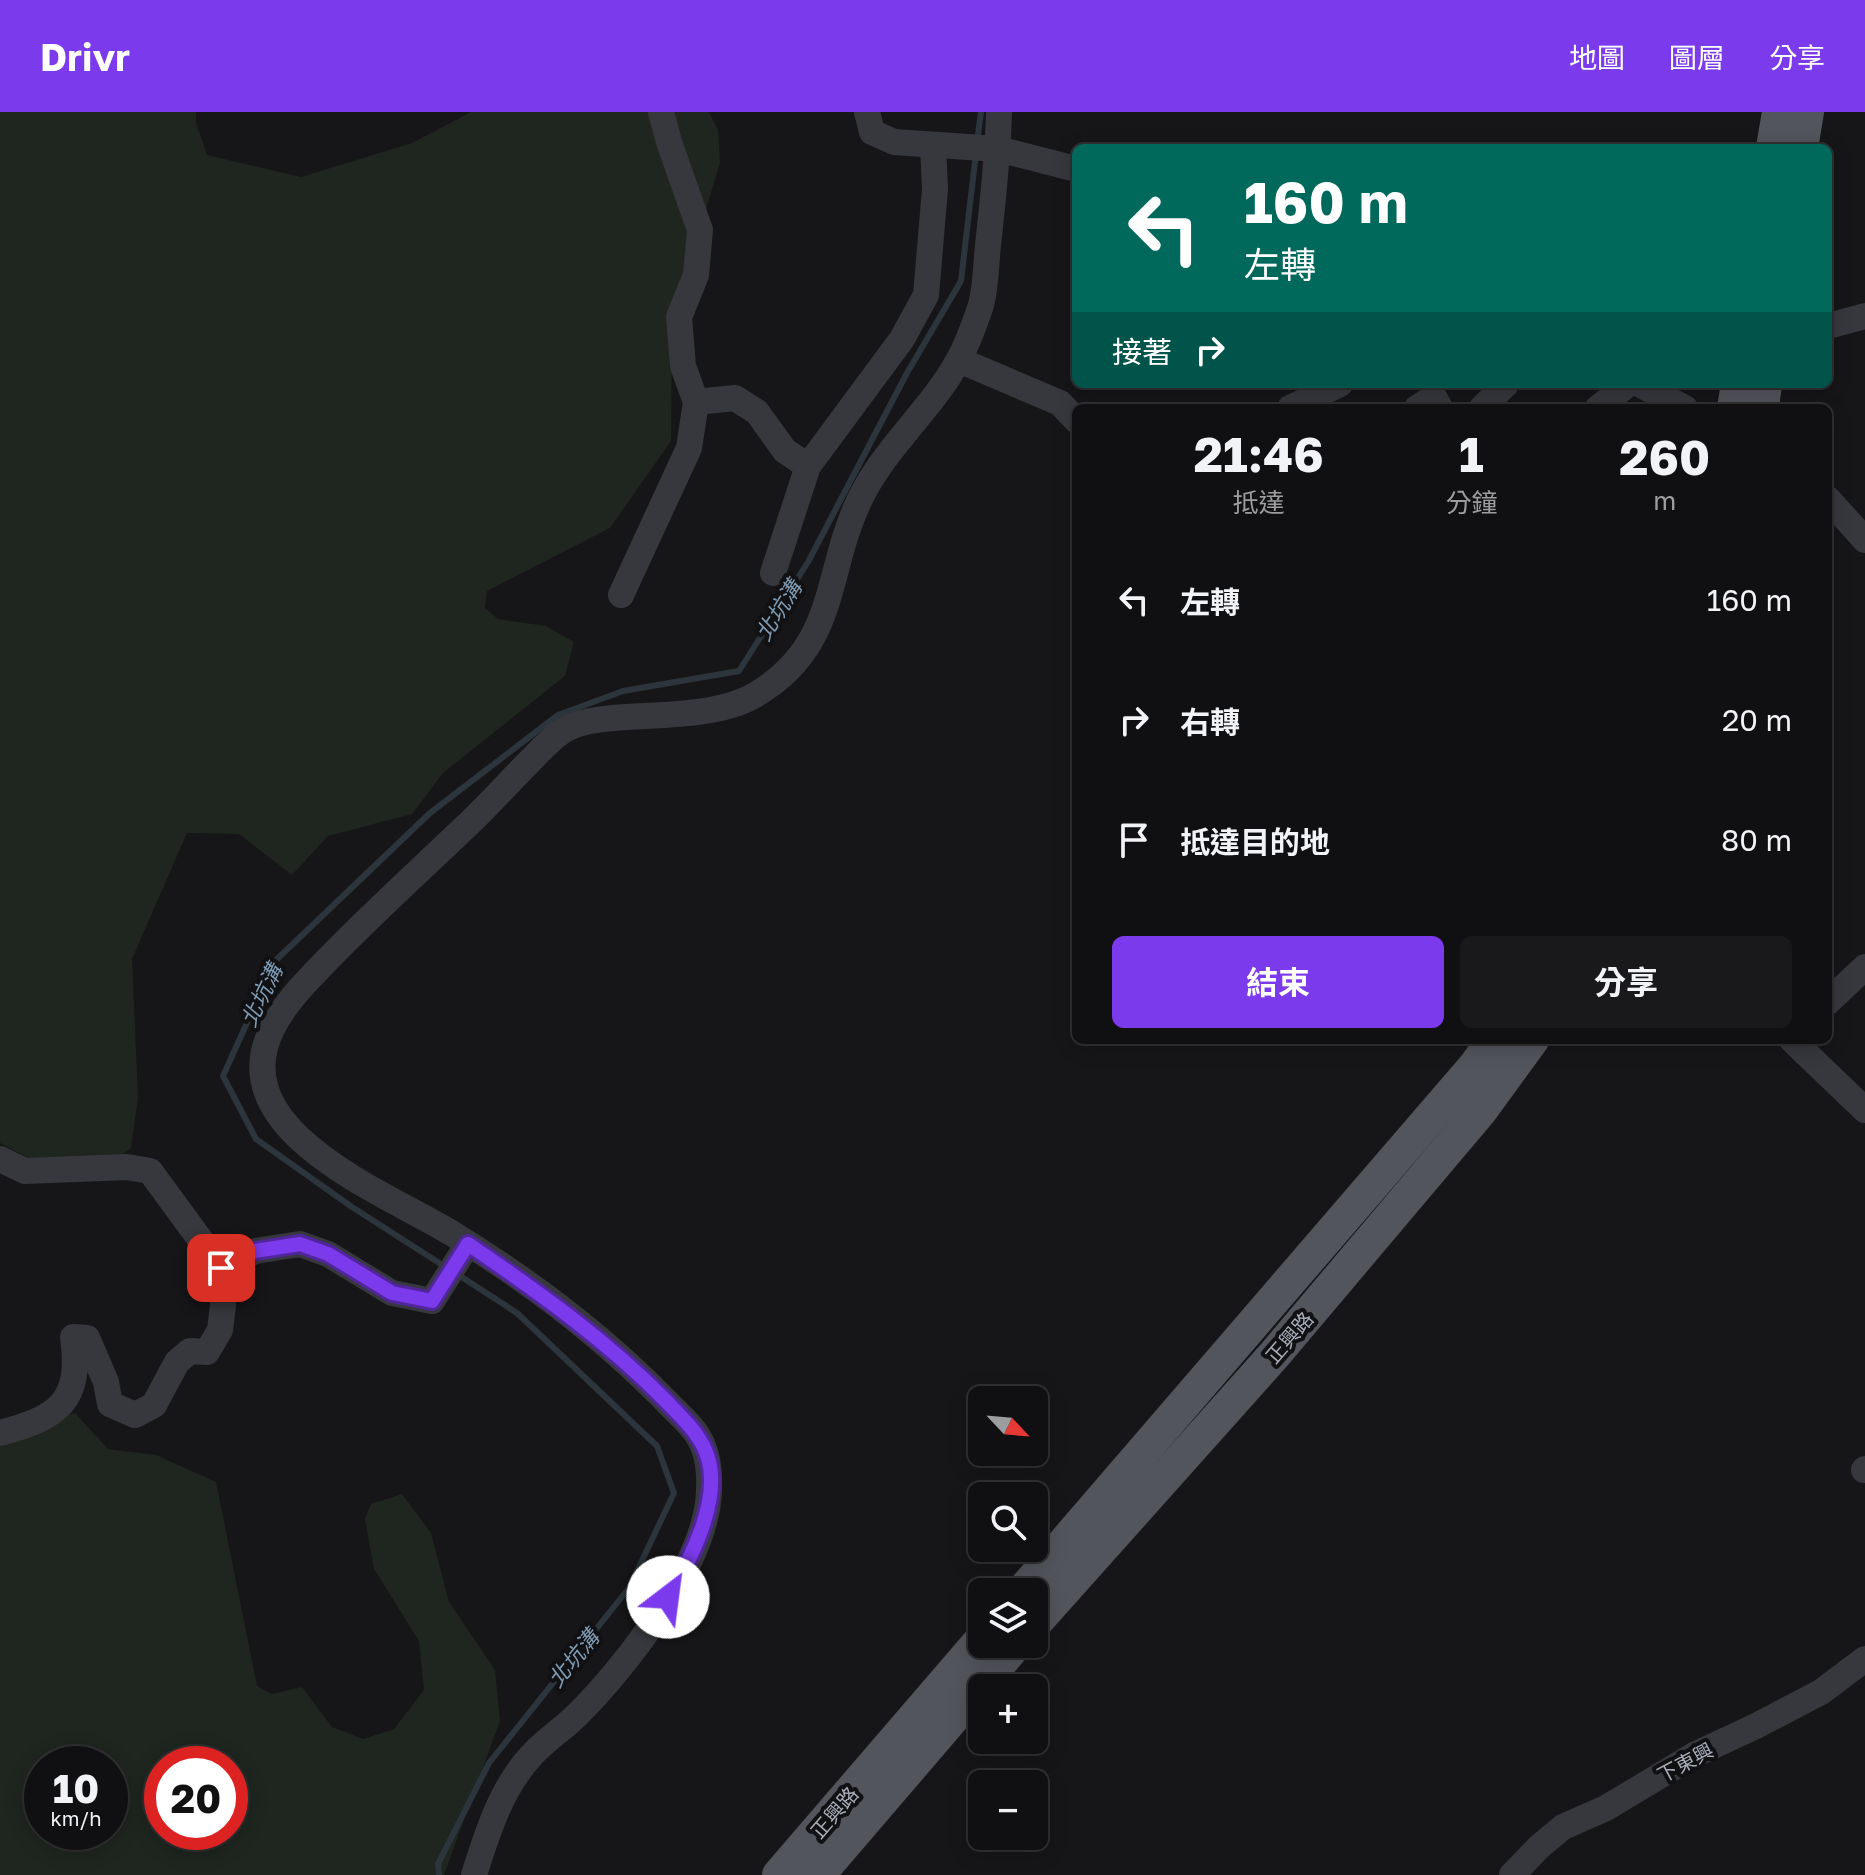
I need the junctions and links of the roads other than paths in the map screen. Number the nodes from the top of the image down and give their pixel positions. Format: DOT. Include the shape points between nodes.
graph roads {
  1 [pos="661,112"];
  2 [pos="867,112"];
  3 [pos="999,112"];
  4 [pos="1779,112"];
  5 [pos="1807,112"];
  6 [pos="1774,144"];
  7 [pos="1802,144"];
  8 [pos="933,145"];
  9 [pos="995,149"];
  10 [pos="1072,168"];
  11 [pos="1865,316"];
  12 [pos="1832,325"];
  13 [pos="959,360"];
  14 [pos="1332,388"];
  15 [pos="1502,388"];
  16 [pos="1623,388"];
  17 [pos="1647,388"];
  18 [pos="696,402"];
  19 [pos="1298,404"];
  20 [pos="1486,404"];
  21 [pos="1603,404"];
  22 [pos="1677,404"];
  23 [pos="1072,416"];
  24 [pos="808,466"];
  25 [pos="1832,503"];
  26 [pos="1865,540"];
  27 [pos="773,573"];
  28 [pos="621,595"];
  29 [pos="1865,967"];
  30 [pos="1832,998"];
  31 [pos="1491,1044"];
  32 [pos="1529,1044"];
  33 [pos="1796,1044"];
  34 [pos="1865,1110"];
  35 [pos="0,1159"];
  36 [pos="468,1244"];
  37 [pos="221,1268"];
  38 [pos="0,1433"];
  39 [pos="1034,1578"];
  40 [pos="1048,1608"];
  41 [pos="968,1655"];
  42 [pos="1004,1658"];
  43 [pos="1865,1659"];
  44 [pos="1522,1871"];
  45 [pos="474,1875"];
  46 [pos="779,1875"];
  47 [pos="818,1875"];
  1 -- 18 [label="lane" via="700,230 696,275 679,317 683,366"];
  2 -- 8 [label="lane" via="872,132 894,142"];
  3 -- 9 [label="lane"];
  4 -- 6 [label="main road"];
  5 -- 7 [label="main road"];
  8 -- 9 [label="lane"];
  8 -- 24 [label="lane" via="935,189 926,295 902,339"];
  9 -- 10 [label="lane"];
  9 -- 13 [label="lane" via="982,302"];
  11 -- 12 [label="lane"];
  13 -- 23 [label="lane" via="1060,403"];
  13 -- 36 [label="lane" via="862,494 827,611 809,645 780,679 723,708 590,721 563,730 334,953 291,998 269,1033 261,1061 264,1084 288,1128 333,1166"];
  14 -- 19 [label="lane"];
  15 -- 20 [label="lane"];
  16 -- 21 [label="lane"];
  17 -- 22 [label="lane"];
  18 -- 24 [label="lane" via="735,398 757,412 785,451"];
  18 -- 28 [label="lane" via="689,448"];
  24 -- 27 [label="lane"];
  25 -- 26 [label="lane"];
  29 -- 30 [label="lane"];
  31 -- 39 [label="main road, 正興路"];
  32 -- 40 [label="main road, 正興路" via="1481,1110 1275,1354"];
  33 -- 34 [label="lane"];
  35 -- 37 [label="lane" via="25,1171 150,1171"];
  36 -- 37 [label="lane" via="432,1301 392,1293 328,1254 300,1244 255,1251"];
  36 -- 45 [label="lane" via="602,1341 697,1433 709,1461 710,1499 696,1547 657,1615 615,1673 532,1755 499,1803"];
  37 -- 38 [label="lane" via="220,1330 207,1352 190,1351 177,1362 154,1405 135,1415 110,1404 87,1338 73,1337 77,1366 60,1409"];
  41 -- 46 [label="main road, 正興路"];
  42 -- 47 [label="main road, 正興路"];
  43 -- 44 [label="lane, 下東興" via="1821,1692 1563,1827"];
}
